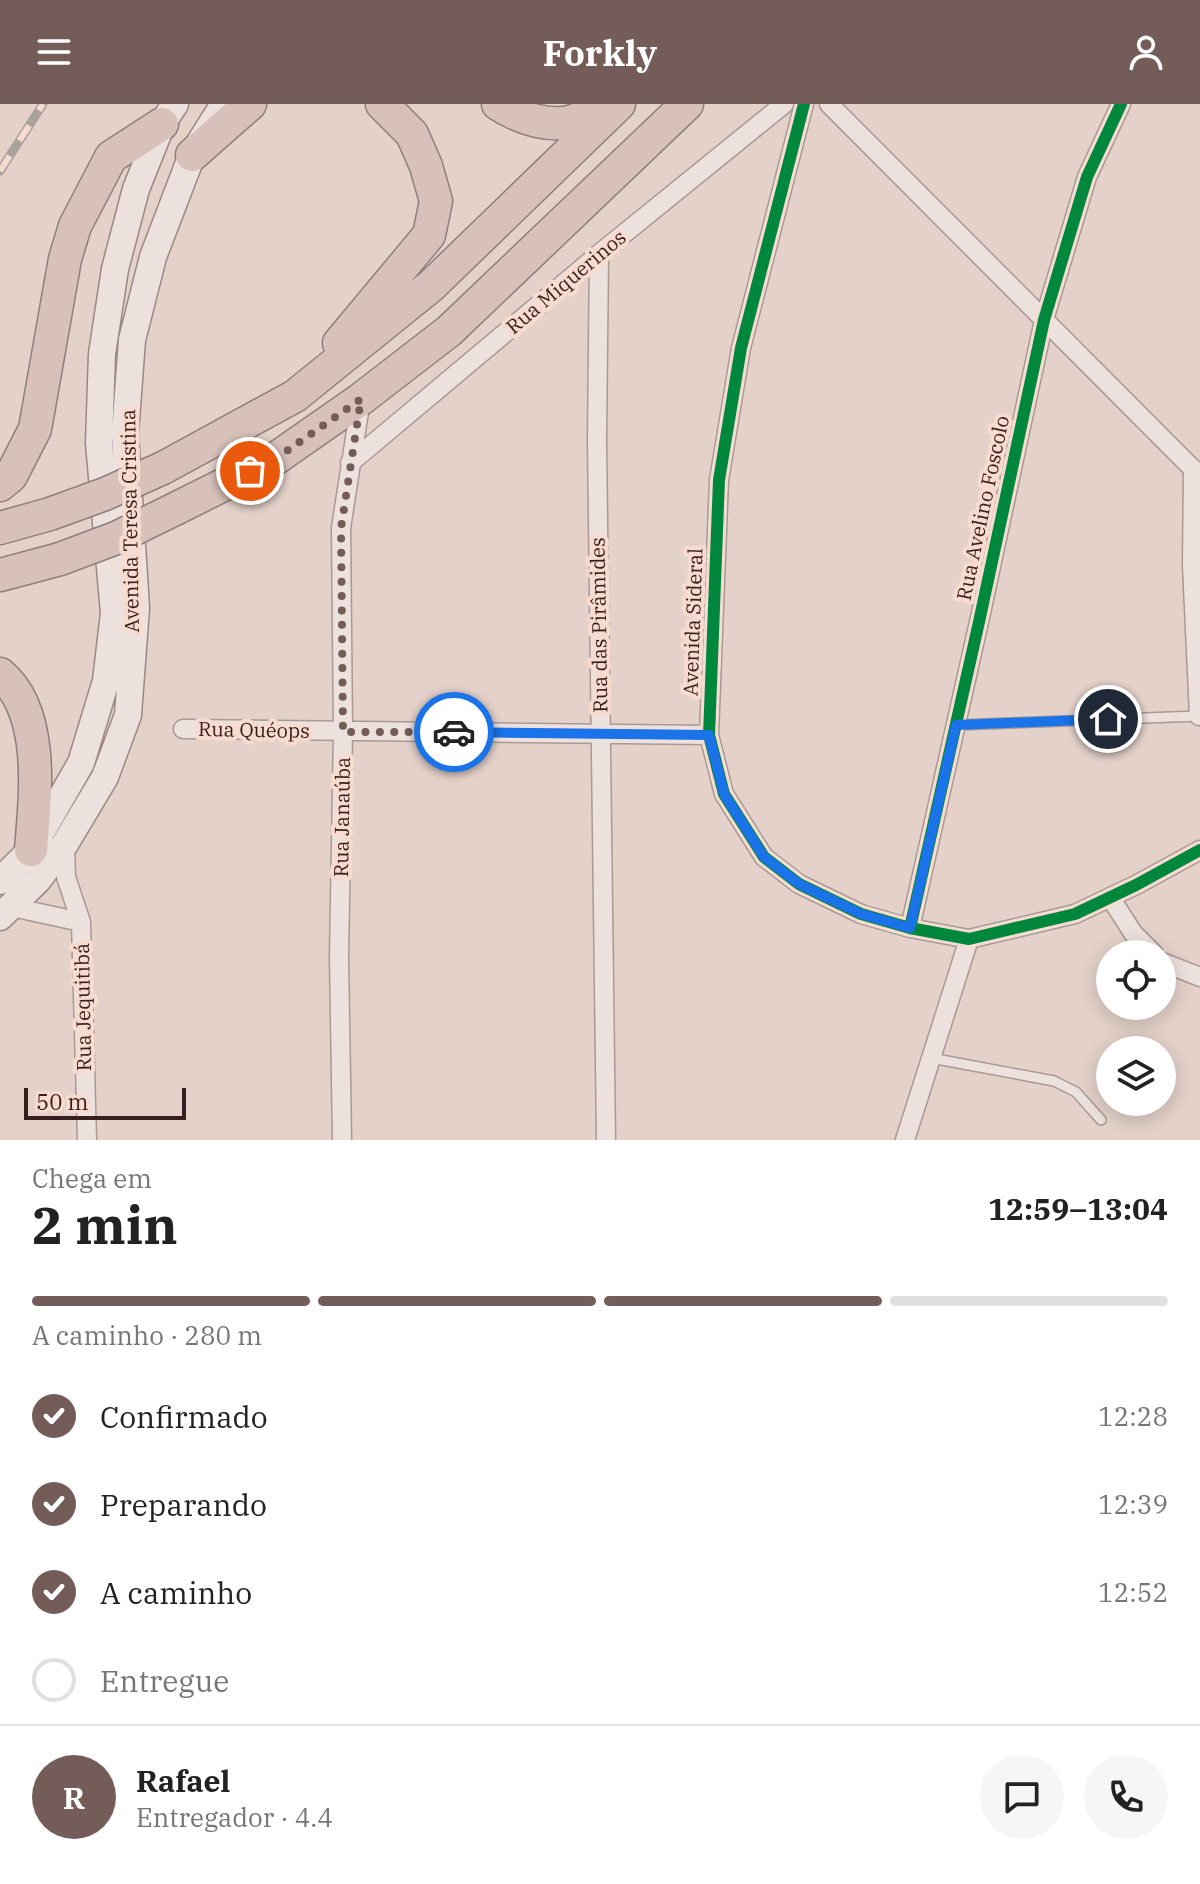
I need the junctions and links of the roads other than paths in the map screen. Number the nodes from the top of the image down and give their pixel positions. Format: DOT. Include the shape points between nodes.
graph roads {
  1 [pos="224,104"];
  2 [pos="250,104"];
  3 [pos="382,104"];
  4 [pos="498,104"];
  5 [pos="599,104"];
  6 [pos="619,104"];
  7 [pos="687,104"];
  8 [pos="784,104"];
  9 [pos="804,104"];
  10 [pos="829,104"];
  11 [pos="1121,104"];
  12 [pos="169,114"];
  13 [pos="192,155"];
  14 [pos="599,254"];
  15 [pos="1044,320"];
  16 [pos="295,396"];
  17 [pos="361,399"];
  18 [pos="350,463"];
  19 [pos="1197,471"];
  20 [pos="0,485"];
  21 [pos="0,528"];
  22 [pos="0,575"];
  23 [pos="0,674"];
  24 [pos="1199,716"];
  25 [pos="956,725"];
  26 [pos="183,729"];
  27 [pos="343,732"];
  28 [pos="601,733"];
  29 [pos="709,735"];
  30 [pos="65,844"];
  31 [pos="31,850"];
  32 [pos="1200,850"];
  33 [pos="0,881"];
  34 [pos="1110,897"];
  35 [pos="6,912"];
  36 [pos="81,922"];
  37 [pos="910,928"];
  38 [pos="969,939"];
  39 [pos="1140,940"];
  40 [pos="1176,968"];
  41 [pos="1200,977"];
  42 [pos="931,1058"];
  43 [pos="1101,1120"];
  44 [pos="87,1140"];
  45 [pos="342,1140"];
  46 [pos="606,1140"];
  47 [pos="905,1140"];
  1 -- 13 [label="main road, Avenida Teresa Cristina"];
  2 -- 13 [label="highway"];
  3 -- 16 [label="highway" via="412,134 426,166 436,201 429,235"];
  4 -- 5 [label="highway" via="524,117 568,123"];
  6 -- 16 [label="highway" via="431,286"];
  7 -- 17 [label="highway" via="449,331"];
  8 -- 14 [label="street, Rua Miquerinos"];
  9 -- 29 [label="street, Avenida Sideral" via="741,348 719,480"];
  10 -- 15 [label="street"];
  11 -- 15 [label="street, Rua Avelino Foscolo" via="1087,177"];
  12 -- 20 [label="highway" via="111,157 75,226 35,429 11,476"];
  12 -- 31 [label="main road, Avenida Teresa Cristina" via="136,189 115,269 102,354 99,443 114,613 106,681 81,763"];
  13 -- 30 [label="main road, Avenida Teresa Cristina" via="153,257 132,340 125,434 136,608 128,715 105,777"];
  14 -- 18 [label="street, Rua Miquerinos"];
  14 -- 28 [label="street, Rua das Pirâmides"];
  15 -- 19 [label="street"];
  15 -- 25 [label="street, Rua Avelino Foscolo"];
  16 -- 21 [label="highway, bridge" via="163,468 50,514"];
  17 -- 18 [label="street, Rua Janaúba"];
  17 -- 22 [label="highway, bridge" via="275,459 116,538"];
  18 -- 27 [label="street, Rua Janaúba" via="341,528"];
  19 -- 24 [label="street" via="1192,565"];
  23 -- 31 [label="highway" via="30,722 36,776"];
  24 -- 25 [label="lane"];
  25 -- 37 [label="street, Rua Avelino Foscolo"];
  26 -- 27 [label="street, Rua Quéops"];
  27 -- 28 [label="street, Rua Quéops"];
  27 -- 45 [label="street, Rua Janaúba"];
  28 -- 29 [label="street, Rua Quéops"];
  28 -- 46 [label="street, Rua das Pirâmides"];
  29 -- 37 [label="street, Avenida Sideral" via="724,794 764,857 811,890 861,914"];
  30 -- 35 [label="main road, Avenida Teresa Cristina"];
  30 -- 36 [label="street, Rua Jequitibá" via="66,877"];
  31 -- 33 [label="main road, Avenida Teresa Cristina"];
  32 -- 34 [label="street, Avenida Sideral"];
  34 -- 38 [label="street, Avenida Sideral" via="1075,914"];
  34 -- 39 [label="street"];
  35 -- 36 [label="street, Rua Jequitibá"];
  36 -- 44 [label="street, Rua Jequitibá"];
  37 -- 38 [label="street, Avenida Sideral"];
  38 -- 42 [label="street"];
  40 -- 41 [label="street"];
  42 -- 43 [label="lane" via="1054,1081 1076,1092"];
  42 -- 47 [label="street"];
}
